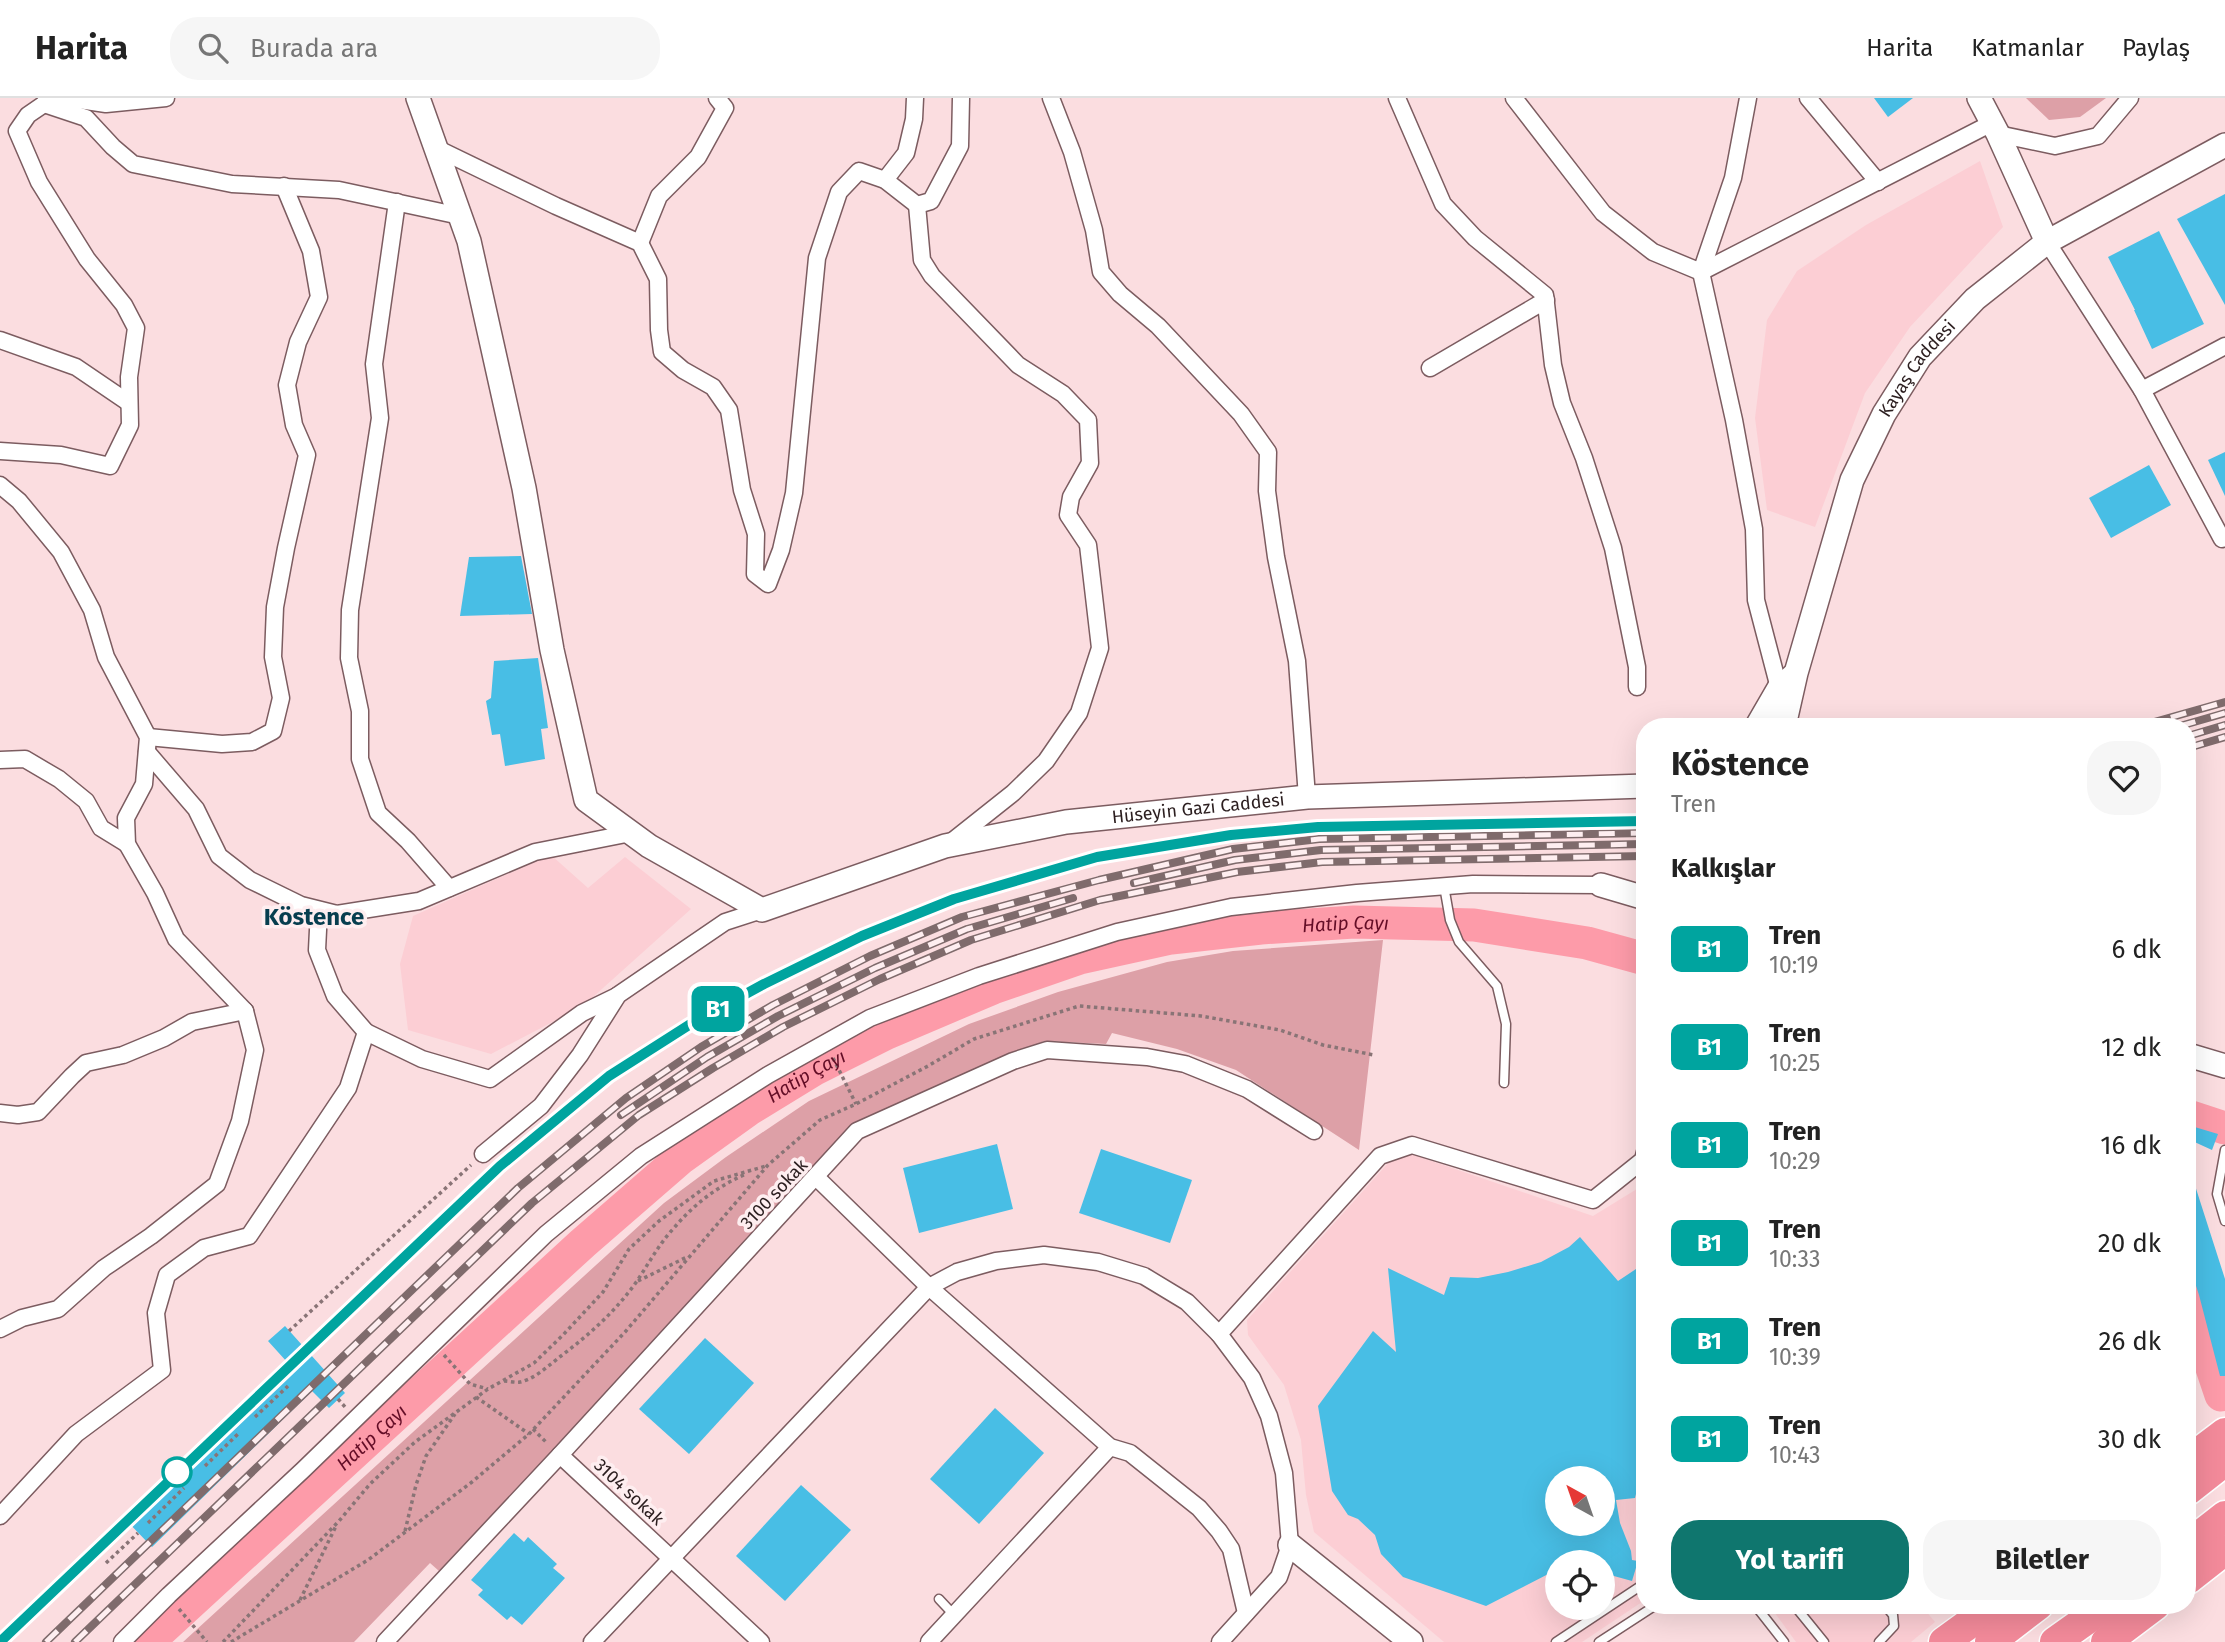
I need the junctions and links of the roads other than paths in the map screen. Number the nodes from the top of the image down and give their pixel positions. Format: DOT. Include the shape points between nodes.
graph roads {
  1 [pos="66,98"];
  2 [pos="166,98"];
  3 [pos="418,98"];
  4 [pos="717,98"];
  5 [pos="915,98"];
  6 [pos="961,98"];
  7 [pos="1051,98"];
  8 [pos="1397,98"];
  9 [pos="1514,98"];
  10 [pos="1748,98"];
  11 [pos="1808,98"];
  12 [pos="1979,98"];
  13 [pos="2130,98"];
  14 [pos="48,101"];
  15 [pos="1995,129"];
  16 [pos="2225,145"];
  17 [pos="436,148"];
  18 [pos="886,180"];
  19 [pos="1878,181"];
  20 [pos="284,186"];
  21 [pos="397,202"];
  22 [pos="917,205"];
  23 [pos="460,216"];
  24 [pos="640,243"];
  25 [pos="2047,243"];
  26 [pos="1701,272"];
  27 [pos="1546,300"];
  28 [pos="0,340"];
  29 [pos="2225,346"];
  30 [pos="1430,368"];
  31 [pos="2142,390"];
  32 [pos="129,403"];
  33 [pos="0,451"];
  34 [pos="0,485"];
  35 [pos="2224,540"];
  36 [pos="1788,680"];
  37 [pos="1637,687"];
  38 [pos="1762,718"];
  39 [pos="1785,718"];
  40 [pos="147,745"];
  41 [pos="0,760"];
  42 [pos="1636,786"];
  43 [pos="1307,797"];
  44 [pos="631,833"];
  45 [pos="127,844"];
  46 [pos="945,846"];
  47 [pos="1601,885"];
  48 [pos="1444,886"];
  49 [pos="1636,886"];
  50 [pos="449,888"];
  51 [pos="1636,895"];
  52 [pos="320,910"];
  53 [pos="762,910"];
  54 [pos="618,995"];
  55 [pos="245,1011"];
  56 [pos="366,1032"];
  57 [pos="2196,1057"];
  58 [pos="2225,1066"];
  59 [pos="1504,1083"];
  60 [pos="0,1113"];
  61 [pos="1314,1131"];
  62 [pos="2225,1150"];
  63 [pos="483,1154"];
  64 [pos="1636,1165"];
  65 [pos="816,1177"];
  66 [pos="2225,1221"];
  67 [pos="929,1287"];
  68 [pos="0,1329"];
  69 [pos="1219,1334"];
  70 [pos="2225,1433"];
  71 [pos="1110,1447"];
  72 [pos="561,1455"];
  73 [pos="2196,1455"];
  74 [pos="2225,1461"];
  75 [pos="2196,1484"];
  76 [pos="0,1516"];
  77 [pos="2225,1516"];
  78 [pos="2196,1539"];
  79 [pos="1290,1545"];
  80 [pos="2225,1550"];
  81 [pos="671,1558"];
  82 [pos="2196,1573"];
  83 [pos="1636,1589"];
  84 [pos="939,1599"];
  85 [pos="1246,1613"];
  86 [pos="1642,1614"];
  87 [pos="1762,1614"];
  88 [pos="1801,1614"];
  89 [pos="1892,1614"];
  90 [pos="1983,1614"];
  91 [pos="2026,1614"];
  92 [pos="2094,1614"];
  93 [pos="2143,1614"];
  94 [pos="954,1615"];
  95 [pos="594,1641"];
  96 [pos="122,1642"];
  97 [pos="385,1642"];
  98 [pos="761,1642"];
  99 [pos="929,1642"];
  100 [pos="1220,1642"];
  101 [pos="1411,1642"];
  102 [pos="1556,1642"];
  103 [pos="1599,1642"];
  104 [pos="1784,1642"];
  105 [pos="1824,1642"];
  106 [pos="1879,1642"];
  107 [pos="1944,1642"];
  108 [pos="1990,1642"];
  109 [pos="2055,1642"];
  110 [pos="2106,1642"];
  1 -- 2 [label="street" via="106,104"];
  3 -- 17 [label="street"];
  4 -- 24 [label="street" via="725,107 698,157 659,196"];
  5 -- 18 [label="street" via="906,153"];
  6 -- 22 [label="street" via="960,146 931,201"];
  7 -- 43 [label="street" via="1072,152 1101,272 1241,414 1268,452 1267,491 1297,662"];
  8 -- 27 [label="street" via="1443,204"];
  9 -- 26 [label="street" via="1603,213 1653,252"];
  10 -- 26 [label="street" via="1733,178"];
  11 -- 19 [label="street"];
  12 -- 15 [label="street"];
  13 -- 15 [label="street" via="2098,136 2054,146"];
  14 -- 20 [label="street" via="86,118 133,164 232,184"];
  14 -- 32 [label="street" via="28,115 17,131 39,182 136,328"];
  15 -- 19 [label="street"];
  15 -- 25 [label="street"];
  16 -- 25 [label="street, Kayaş Caddesi"];
  17 -- 23 [label="street"];
  17 -- 24 [label="street"];
  18 -- 22 [label="street"];
  18 -- 24 [label="street" via="859,171 839,192 817,258 794,493 768,584 755,574 756,534 742,490 729,410 713,387 662,352 658,279"];
  19 -- 26 [label="street"];
  20 -- 21 [label="street" via="340,190"];
  20 -- 40 [label="street" via="311,251 319,297 298,342 288,385 295,425 307,455 275,607 273,657 281,698 273,731 251,742"];
  21 -- 23 [label="street"];
  21 -- 50 [label="street" via="374,364 380,418 350,610 349,657 360,710 360,759 378,813"];
  22 -- 46 [label="street" via="922,260 932,276 1018,365 1063,394 1088,420 1090,463 1068,515 1088,545 1100,648 1079,713 1046,761"];
  23 -- 44 [label="street" via="524,488 552,650 586,800"];
  25 -- 31 [label="street"];
  25 -- 36 [label="street, Kayaş Caddesi" via="1976,299 1920,357 1884,414 1852,480"];
  26 -- 36 [label="street" via="1754,529 1756,600"];
  27 -- 30 [label="street"];
  27 -- 37 [label="street" via="1562,403 1613,548"];
  28 -- 32 [label="street" via="76,367"];
  29 -- 31 [label="street"];
  31 -- 35 [label="street"];
  32 -- 33 [label="street" via="130,425 110,466 61,454"];
  34 -- 40 [label="street" via="61,552 92,610 106,657"];
  36 -- 38 [label="street"];
  36 -- 39 [label="street, Kayaş Caddesi"];
  40 -- 45 [label="street" via="144,784 126,818"];
  40 -- 52 [label="street" via="196,809 219,856 250,880"];
  41 -- 45 [label="street" via="25,759 59,779 86,801 101,828"];
  42 -- 43 [label="street, Hüseyin Gazi Caddesi"];
  43 -- 46 [label="street, Hüseyin Gazi Caddesi" via="1066,822"];
  44 -- 50 [label="street" via="535,852"];
  44 -- 53 [label="street"];
  45 -- 55 [label="street" via="176,939"];
  46 -- 53 [label="street, Hüseyin Gazi Caddesi"];
  47 -- 48 [label="street"];
  47 -- 49 [label="street"];
  47 -- 51 [label="street"];
  48 -- 59 [label="lane" via="1459,942 1497,986 1506,1024"];
  48 -- 96 [label="street" via="1231,907 1116,932 979,976 870,1018 768,1075 641,1156 547,1234"];
  50 -- 52 [label="street" via="419,901 337,914"];
  52 -- 56 [label="street" via="317,950 335,996"];
  53 -- 54 [label="street" via="725,922"];
  54 -- 56 [label="street" via="582,1013 490,1079 422,1059"];
  54 -- 63 [label="street" via="541,1105"];
  55 -- 60 [label="street" via="192,1022 123,1055 86,1063 38,1112"];
  55 -- 68 [label="street" via="255,1050 240,1121 217,1184 104,1268 58,1309"];
  56 -- 76 [label="street" via="348,1088 249,1236 204,1248 167,1275 156,1313 162,1370 76,1434"];
  57 -- 58 [label="street"];
  61 -- 65 [label="street, 3100 sokak" via="1247,1089 1185,1064 1047,1050 1013,1060 857,1131"];
  62 -- 66 [label="lane" via="2217,1194"];
  64 -- 69 [label="street" via="1593,1200 1412,1145 1380,1156"];
  65 -- 67 [label="street"];
  65 -- 72 [label="street, 3100 sokak"];
  67 -- 69 [label="street" via="957,1272 996,1261 1044,1255 1098,1262 1144,1276 1187,1302"];
  67 -- 71 [label="street"];
  67 -- 81 [label="street"];
  69 -- 79 [label="street" via="1252,1378 1269,1416 1284,1473"];
  70 -- 73 [label="highway"];
  71 -- 85 [label="street" via="1130,1453 1199,1508 1219,1531 1231,1549"];
  71 -- 94 [label="street"];
  72 -- 81 [label="street, 3104 sokak"];
  72 -- 97 [label="street, 3100 sokak"];
  74 -- 75 [label="highway"];
  77 -- 78 [label="highway"];
  79 -- 85 [label="street" via="1279,1577"];
  79 -- 101 [label="street"];
  80 -- 82 [label="highway"];
  81 -- 95 [label="street"];
  81 -- 98 [label="street, 3104 sokak"];
  83 -- 102 [label="lane"];
  84 -- 94 [label="lane"];
  85 -- 100 [label="street"];
  86 -- 103 [label="lane"];
  87 -- 104 [label="lane"];
  88 -- 105 [label="lane"];
  89 -- 106 [label="lane" via="1894,1626"];
  90 -- 107 [label="highway"];
  91 -- 108 [label="highway"];
  92 -- 109 [label="highway"];
  93 -- 110 [label="highway"];
  94 -- 99 [label="street"];
}
